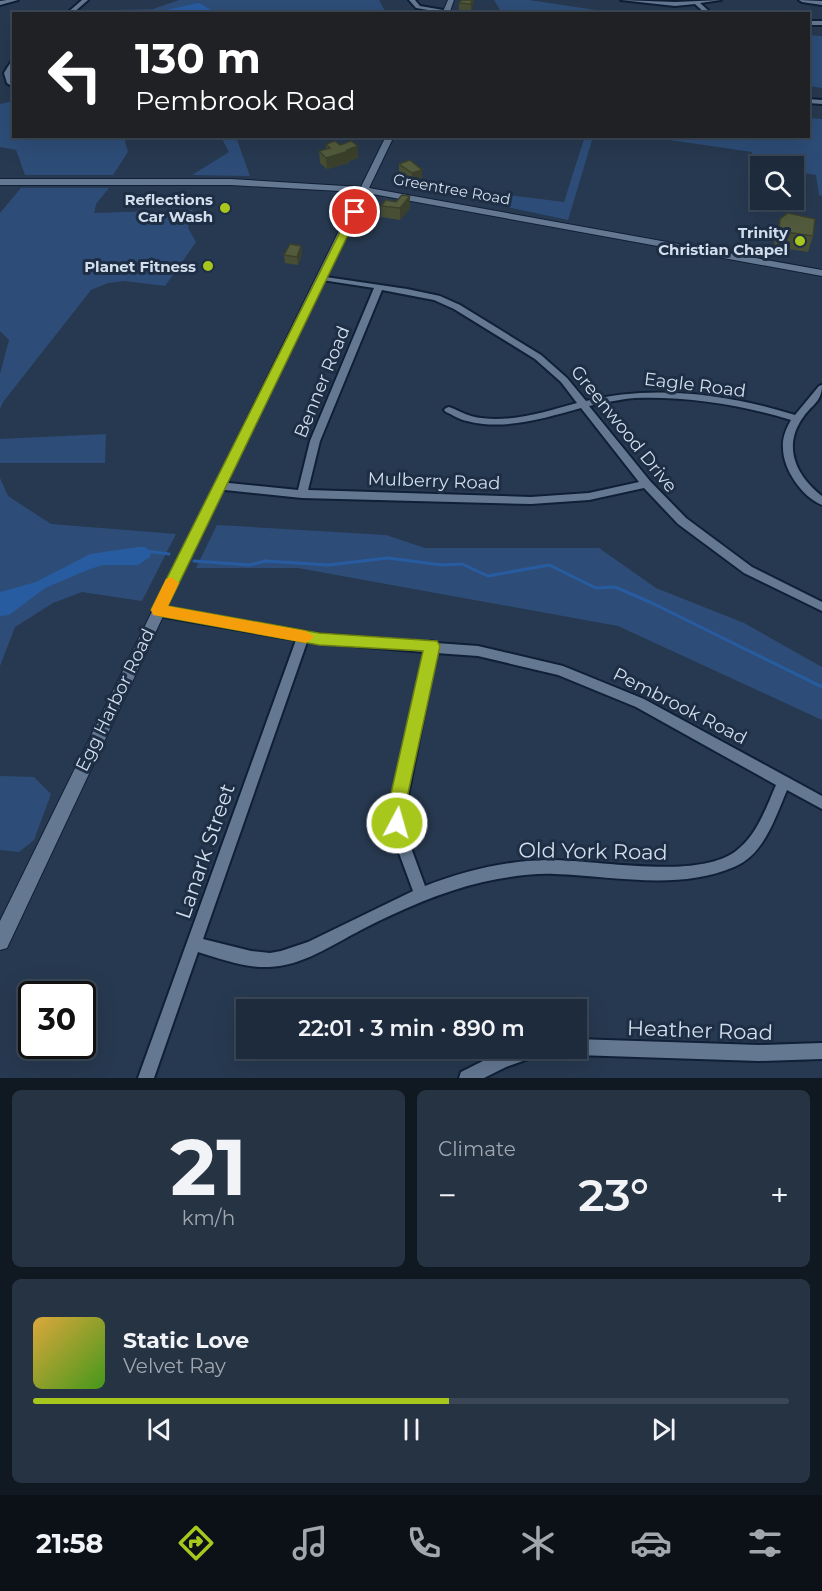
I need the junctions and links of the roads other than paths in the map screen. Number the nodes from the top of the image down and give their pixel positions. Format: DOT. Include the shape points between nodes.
graph roads {
  1 [pos="15,0"];
  2 [pos="85,0"];
  3 [pos="412,0"];
  4 [pos="451,0"];
  5 [pos="624,0"];
  6 [pos="718,0"];
  7 [pos="802,0"];
  8 [pos="0,3"];
  9 [pos="697,3"];
  10 [pos="822,3"];
  11 [pos="70,12"];
  12 [pos="446,12"];
  13 [pos="708,12"];
  14 [pos="12,63"];
  15 [pos="9,83"];
  16 [pos="389,138"];
  17 [pos="0,182"];
  18 [pos="365,190"];
  19 [pos="822,273"];
  20 [pos="322,278"];
  21 [pos="379,286"];
  22 [pos="822,388"];
  23 [pos="584,405"];
  24 [pos="449,410"];
  25 [pos="797,420"];
  26 [pos="646,484"];
  27 [pos="219,486"];
  28 [pos="302,494"];
  29 [pos="822,501"];
  30 [pos="822,608"];
  31 [pos="159,610"];
  32 [pos="303,637"];
  33 [pos="432,646"];
  34 [pos="784,782"];
  35 [pos="822,803"];
  36 [pos="421,893"];
  37 [pos="0,941"];
  38 [pos="194,944"];
  39 [pos="587,1047"];
  40 [pos="822,1051"];
  41 [pos="506,1059"];
  42 [pos="146,1078"];
  43 [pos="467,1078"];
  1 -- 8 [label="street"];
  2 -- 11 [label="street"];
  3 -- 12 [label="street" via="415,6"];
  4 -- 12 [label="main road"];
  5 -- 9 [label="street"];
  6 -- 9 [label="street"];
  7 -- 10 [label="street"];
  9 -- 13 [label="street"];
  14 -- 15 [label="street" via="7,73"];
  16 -- 18 [label="main road, Egg Harbor Road"];
  17 -- 18 [label="main road, Greentree Road" via="231,182"];
  18 -- 19 [label="main road, Greentree Road"];
  18 -- 20 [label="main road, Egg Harbor Road"];
  20 -- 21 [label="street, Greenwood Drive"];
  20 -- 27 [label="main road, Egg Harbor Road"];
  21 -- 23 [label="street, Greenwood Drive" via="422,294 457,307 538,357 560,375"];
  21 -- 28 [label="street, Benner Road" via="315,441"];
  22 -- 25 [label="street"];
  23 -- 24 [label="street, Eagle Road" via="507,420 471,419"];
  23 -- 25 [label="street, Eagle Road" via="621,396 659,395 771,412"];
  23 -- 26 [label="street, Greenwood Drive"];
  25 -- 29 [label="street" via="788,442 790,461 801,483"];
  26 -- 28 [label="street, Mulberry Road" via="596,497 555,501"];
  26 -- 30 [label="street, Greenwood Drive" via="682,521 720,550"];
  27 -- 28 [label="street, Mulberry Road"];
  27 -- 31 [label="main road, Egg Harbor Road"];
  31 -- 32 [label="street, Pembrook Road"];
  31 -- 37 [label="main road, Egg Harbor Road"];
  32 -- 33 [label="street, Pembrook Road"];
  32 -- 38 [label="street, Lanark Street"];
  33 -- 34 [label="street, Pembrook Road" via="498,655 601,685"];
  33 -- 36 [label="street" via="398,811 402,845"];
  34 -- 35 [label="street, Pembrook Road"];
  34 -- 36 [label="street, Old York Road" via="750,847 734,861 716,868 680,873 526,869 469,878"];
  36 -- 38 [label="street, Old York Road" via="282,958 242,957"];
  38 -- 42 [label="street, Lanark Street"];
  39 -- 40 [label="street, Heather Road"];
  41 -- 43 [label="street"];
}
